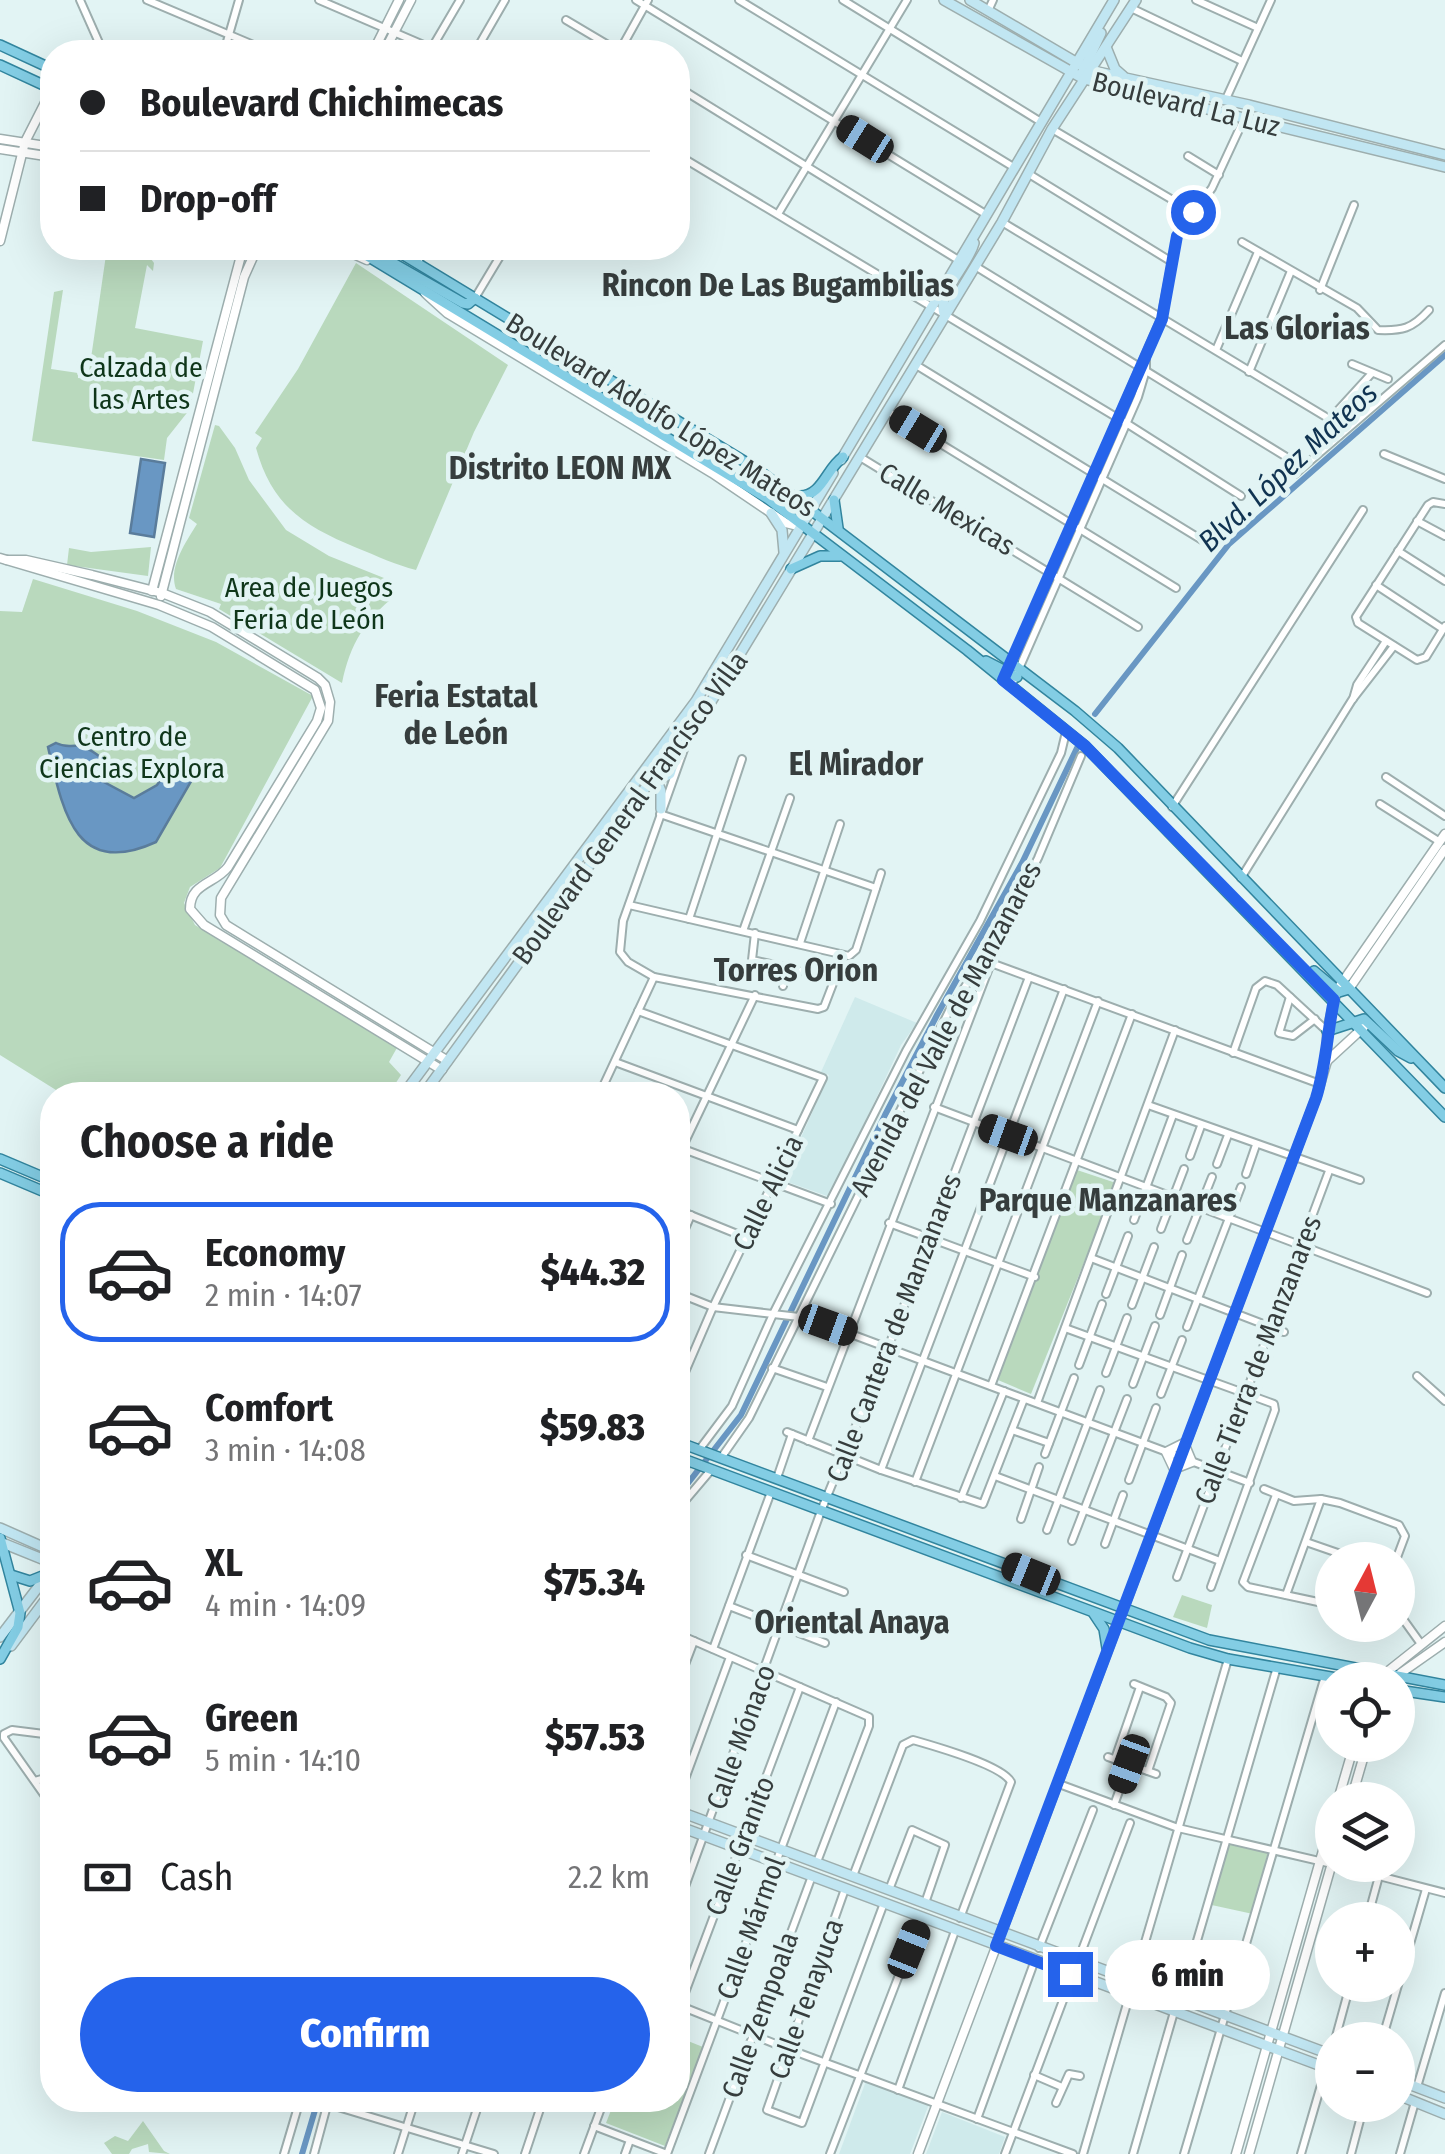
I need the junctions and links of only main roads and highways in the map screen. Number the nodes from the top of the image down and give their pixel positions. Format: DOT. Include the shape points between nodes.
graph roads {
  1 [pos="944,0"];
  2 [pos="970,0"];
  3 [pos="1114,0"];
  4 [pos="1133,4"];
  5 [pos="1107,12"];
  6 [pos="0,45"];
  7 [pos="1087,46"];
  8 [pos="1106,47"];
  9 [pos="1054,57"];
  10 [pos="40,63"];
  11 [pos="0,65"];
  12 [pos="1082,72"];
  13 [pos="1125,78"];
  14 [pos="40,83"];
  15 [pos="1062,89"];
  16 [pos="1116,89"];
  17 [pos="1074,97"];
  18 [pos="1062,113"];
  19 [pos="1445,156"];
  20 [pos="1445,167"];
  21 [pos="976,236"];
  22 [pos="375,260"];
  23 [pos="389,260"];
  24 [pos="412,260"];
  25 [pos="475,298"];
  26 [pos="944,314"];
  27 [pos="843,457"];
  28 [pos="782,487"];
  29 [pos="834,500"];
  30 [pos="812,508"];
  31 [pos="772,513"];
  32 [pos="824,518"];
  33 [pos="802,527"];
  34 [pos="838,530"];
  35 [pos="812,535"];
  36 [pos="840,556"];
  37 [pos="783,558"];
  38 [pos="791,569"];
  39 [pos="902,578"];
  40 [pos="872,579"];
  41 [pos="1012,675"];
  42 [pos="696,700"];
  43 [pos="704,715"];
  44 [pos="662,744"];
  45 [pos="656,776"];
  46 [pos="660,812"];
  47 [pos="1340,991"];
  48 [pos="1353,1020"];
  49 [pos="1368,1022"];
  50 [pos="1327,1031"];
  51 [pos="413,1082"];
  52 [pos="433,1082"];
  53 [pos="1445,1088"];
  54 [pos="1445,1117"];
  55 [pos="0,1159"];
  56 [pos="0,1173"];
  57 [pos="39,1175"];
  58 [pos="26,1184"];
  59 [pos="40,1190"];
  60 [pos="690,1447"];
  61 [pos="690,1461"];
  62 [pos="0,1528"];
  63 [pos="0,1541"];
  64 [pos="40,1546"];
  65 [pos="40,1562"];
  66 [pos="10,1575"];
  67 [pos="40,1575"];
  68 [pos="40,1584"];
  69 [pos="40,1607"];
  70 [pos="1088,1609"];
  71 [pos="20,1613"];
  72 [pos="0,1636"];
  73 [pos="1107,1648"];
  74 [pos="0,1660"];
  75 [pos="1315,1663"];
  76 [pos="1315,1674"];
  77 [pos="1415,1681"];
  78 [pos="1445,1684"];
  79 [pos="1415,1693"];
  80 [pos="1445,1697"];
  81 [pos="690,1815"];
  82 [pos="690,1831"];
  83 [pos="1315,2048"];
  84 [pos="1315,2064"];
  85 [pos="1415,2086"];
  86 [pos="1445,2098"];
  87 [pos="1415,2101"];
  88 [pos="1445,2114"];
  1 -- 9 [label="main road, Boulevard La Luz"];
  2 -- 9 [label="main road, Boulevard La Luz"];
  3 -- 5 [label="main road, Boulevard General Francisco Villa"];
  4 -- 8 [label="main road, Boulevard General Francisco Villa"];
  5 -- 7 [label="main road, Boulevard General Francisco Villa"];
  5 -- 12 [label="main road"];
  6 -- 10 [label="main road"];
  7 -- 9 [label="main road"];
  7 -- 12 [label="main road, Boulevard General Francisco Villa"];
  8 -- 12 [label="main road, Boulevard General Francisco Villa"];
  8 -- 13 [label="main road"];
  9 -- 12 [label="main road, Boulevard La Luz"];
  9 -- 15 [label="main road"];
  11 -- 14 [label="main road"];
  12 -- 13 [label="main road, Boulevard La Luz"];
  12 -- 15 [label="main road, Boulevard General Francisco Villa"];
  12 -- 16 [label="main road, Boulevard La Luz"];
  12 -- 17 [label="main road, Boulevard General Francisco Villa"];
  12 -- 18 [label="main road"];
  13 -- 19 [label="main road, Boulevard La Luz"];
  15 -- 21 [label="main road, Boulevard General Francisco Villa"];
  16 -- 17 [label="main road"];
  16 -- 20 [label="main road, Boulevard La Luz"];
  17 -- 18 [label="main road, Boulevard General Francisco Villa"];
  18 -- 26 [label="main road, Boulevard General Francisco Villa"];
  21 -- 26 [label="main road" via="942,300"];
  21 -- 27 [label="main road, Boulevard General Francisco Villa"];
  22 -- 33 [label="main road, Boulevard Adolfo López Mateos" via="751,489"];
  23 -- 25 [label="main road" via="463,303"];
  24 -- 25 [label="main road, Boulevard Adolfo López Mateos"];
  25 -- 28 [label="main road, Boulevard Adolfo López Mateos"];
  26 -- 29 [label="main road, Boulevard General Francisco Villa"];
  27 -- 28 [label="main road" via="811,495"];
  27 -- 30 [label="main road, Boulevard General Francisco Villa"];
  28 -- 30 [label="main road, Boulevard Adolfo López Mateos"];
  29 -- 32 [label="main road, Boulevard General Francisco Villa"];
  29 -- 34 [label="main road"];
  30 -- 32 [label="main road, Boulevard Adolfo López Mateos"];
  30 -- 33 [label="main road, Boulevard General Francisco Villa"];
  31 -- 37 [label="main road" via="782,530"];
  32 -- 34 [label="main road, Boulevard Adolfo López Mateos"];
  32 -- 35 [label="main road, Boulevard General Francisco Villa"];
  33 -- 35 [label="main road, Boulevard Adolfo López Mateos"];
  33 -- 37 [label="main road, Boulevard General Francisco Villa"];
  34 -- 39 [label="main road, Boulevard Adolfo López Mateos"];
  35 -- 36 [label="main road, Boulevard Adolfo López Mateos"];
  35 -- 38 [label="main road, Boulevard General Francisco Villa"];
  36 -- 38 [label="main road" via="820,556"];
  36 -- 40 [label="main road, Boulevard Adolfo López Mateos"];
  37 -- 42 [label="main road, Boulevard General Francisco Villa"];
  38 -- 43 [label="main road, Boulevard General Francisco Villa"];
  39 -- 40 [label="main road"];
  39 -- 41 [label="main road, Boulevard Adolfo López Mateos"];
  40 -- 41 [label="main road, Boulevard Adolfo López Mateos" via="978,660"];
  41 -- 47 [label="main road, Boulevard Adolfo López Mateos" via="1294,960"];
  41 -- 47 [label="main road, Boulevard Adolfo López Mateos" via="1075,711 1112,743"];
  42 -- 43 [label="main road"];
  42 -- 44 [label="main road, Boulevard General Francisco Villa"];
  43 -- 45 [label="main road, Boulevard General Francisco Villa" via="680,744 670,774"];
  44 -- 45 [label="main road" via="651,764"];
  44 -- 51 [label="main road, Boulevard General Francisco Villa"];
  45 -- 46 [label="main road"];
  45 -- 52 [label="main road, Boulevard General Francisco Villa"];
  47 -- 48 [label="main road, Boulevard Adolfo López Mateos"];
  47 -- 49 [label="main road, Boulevard Adolfo López Mateos"];
  48 -- 49 [label="main road, Boulevard Adolfo López Mateos"];
  48 -- 50 [label="main road"];
  49 -- 53 [label="main road, Boulevard Adolfo López Mateos"];
  49 -- 54 [label="main road, Boulevard Adolfo López Mateos"];
  55 -- 57 [label="main road"];
  56 -- 58 [label="main road"];
  57 -- 58 [label="main road"];
  58 -- 59 [label="main road"];
  60 -- 75 [label="main road" via="1223,1644"];
  61 -- 70 [label="main road"];
  62 -- 64 [label="main road"];
  63 -- 65 [label="main road"];
  63 -- 66 [label="main road"];
  66 -- 67 [label="main road" via="30,1581"];
  66 -- 71 [label="main road"];
  68 -- 71 [label="main road"];
  69 -- 74 [label="main road"];
  70 -- 73 [label="main road" via="1102,1622"];
  70 -- 76 [label="main road" via="1228,1659"];
  71 -- 72 [label="main road"];
  71 -- 74 [label="main road"];
  77 -- 78 [label="main road"];
  79 -- 80 [label="main road"];
  81 -- 83 [label="main road"];
  82 -- 84 [label="main road"];
  85 -- 86 [label="main road"];
  87 -- 88 [label="main road"];
}
